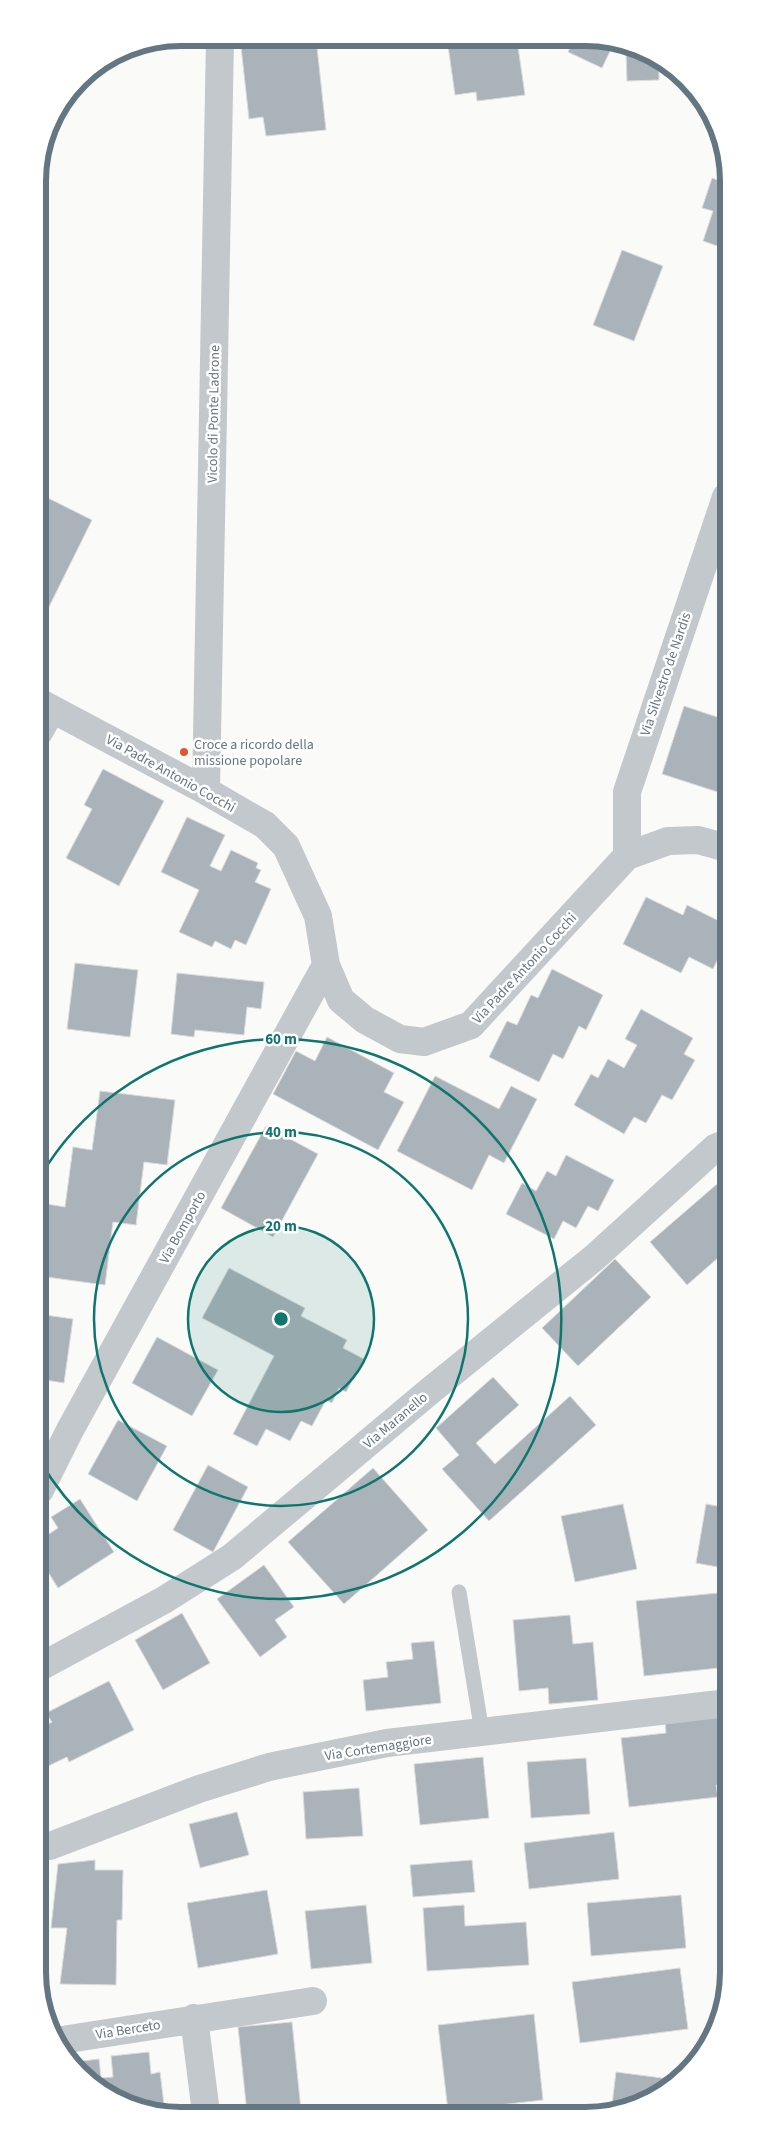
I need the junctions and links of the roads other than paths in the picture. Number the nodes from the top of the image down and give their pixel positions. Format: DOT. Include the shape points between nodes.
graph roads {
  1 [pos="220,46"];
  2 [pos="720,515"];
  3 [pos="47,706"];
  4 [pos="206,791"];
  5 [pos="720,846"];
  6 [pos="627,856"];
  7 [pos="326,965"];
  8 [pos="719,1146"];
  9 [pos="46,1477"];
  10 [pos="459,1592"];
  11 [pos="46,1664"];
  12 [pos="719,1704"];
  13 [pos="482,1732"];
  14 [pos="46,1846"];
  15 [pos="313,2001"];
  16 [pos="194,2018"];
  17 [pos="65,2040"];
  18 [pos="205,2107"];
  1 -- 4 [label="street, Vicolo di Ponte Ladrone"];
  2 -- 6 [label="street, Via Silvestro de Nardis" via="627,792"];
  3 -- 4 [label="street, Via Padre Antonio Cocchi"];
  4 -- 7 [label="street, Via Padre Antonio Cocchi" via="265,825 286,846 318,916"];
  5 -- 6 [label="street, Via Padre Antonio Cocchi" via="698,840 668,841"];
  6 -- 7 [label="street, Via Padre Antonio Cocchi" via="471,1025 424,1042 400,1039 365,1020 342,1000"];
  7 -- 9 [label="street, Via Bomporto"];
  8 -- 11 [label="street, Via Maranello" via="595,1257 232,1557 164,1600"];
  10 -- 13 [label="lane"];
  12 -- 13 [label="street, Via Cortemaggiore"];
  13 -- 14 [label="street, Via Cortemaggiore" via="387,1743 269,1767 199,1789"];
  15 -- 16 [label="street, Via Berceto"];
  16 -- 17 [label="street, Via Berceto"];
  16 -- 18 [label="street"];
}
